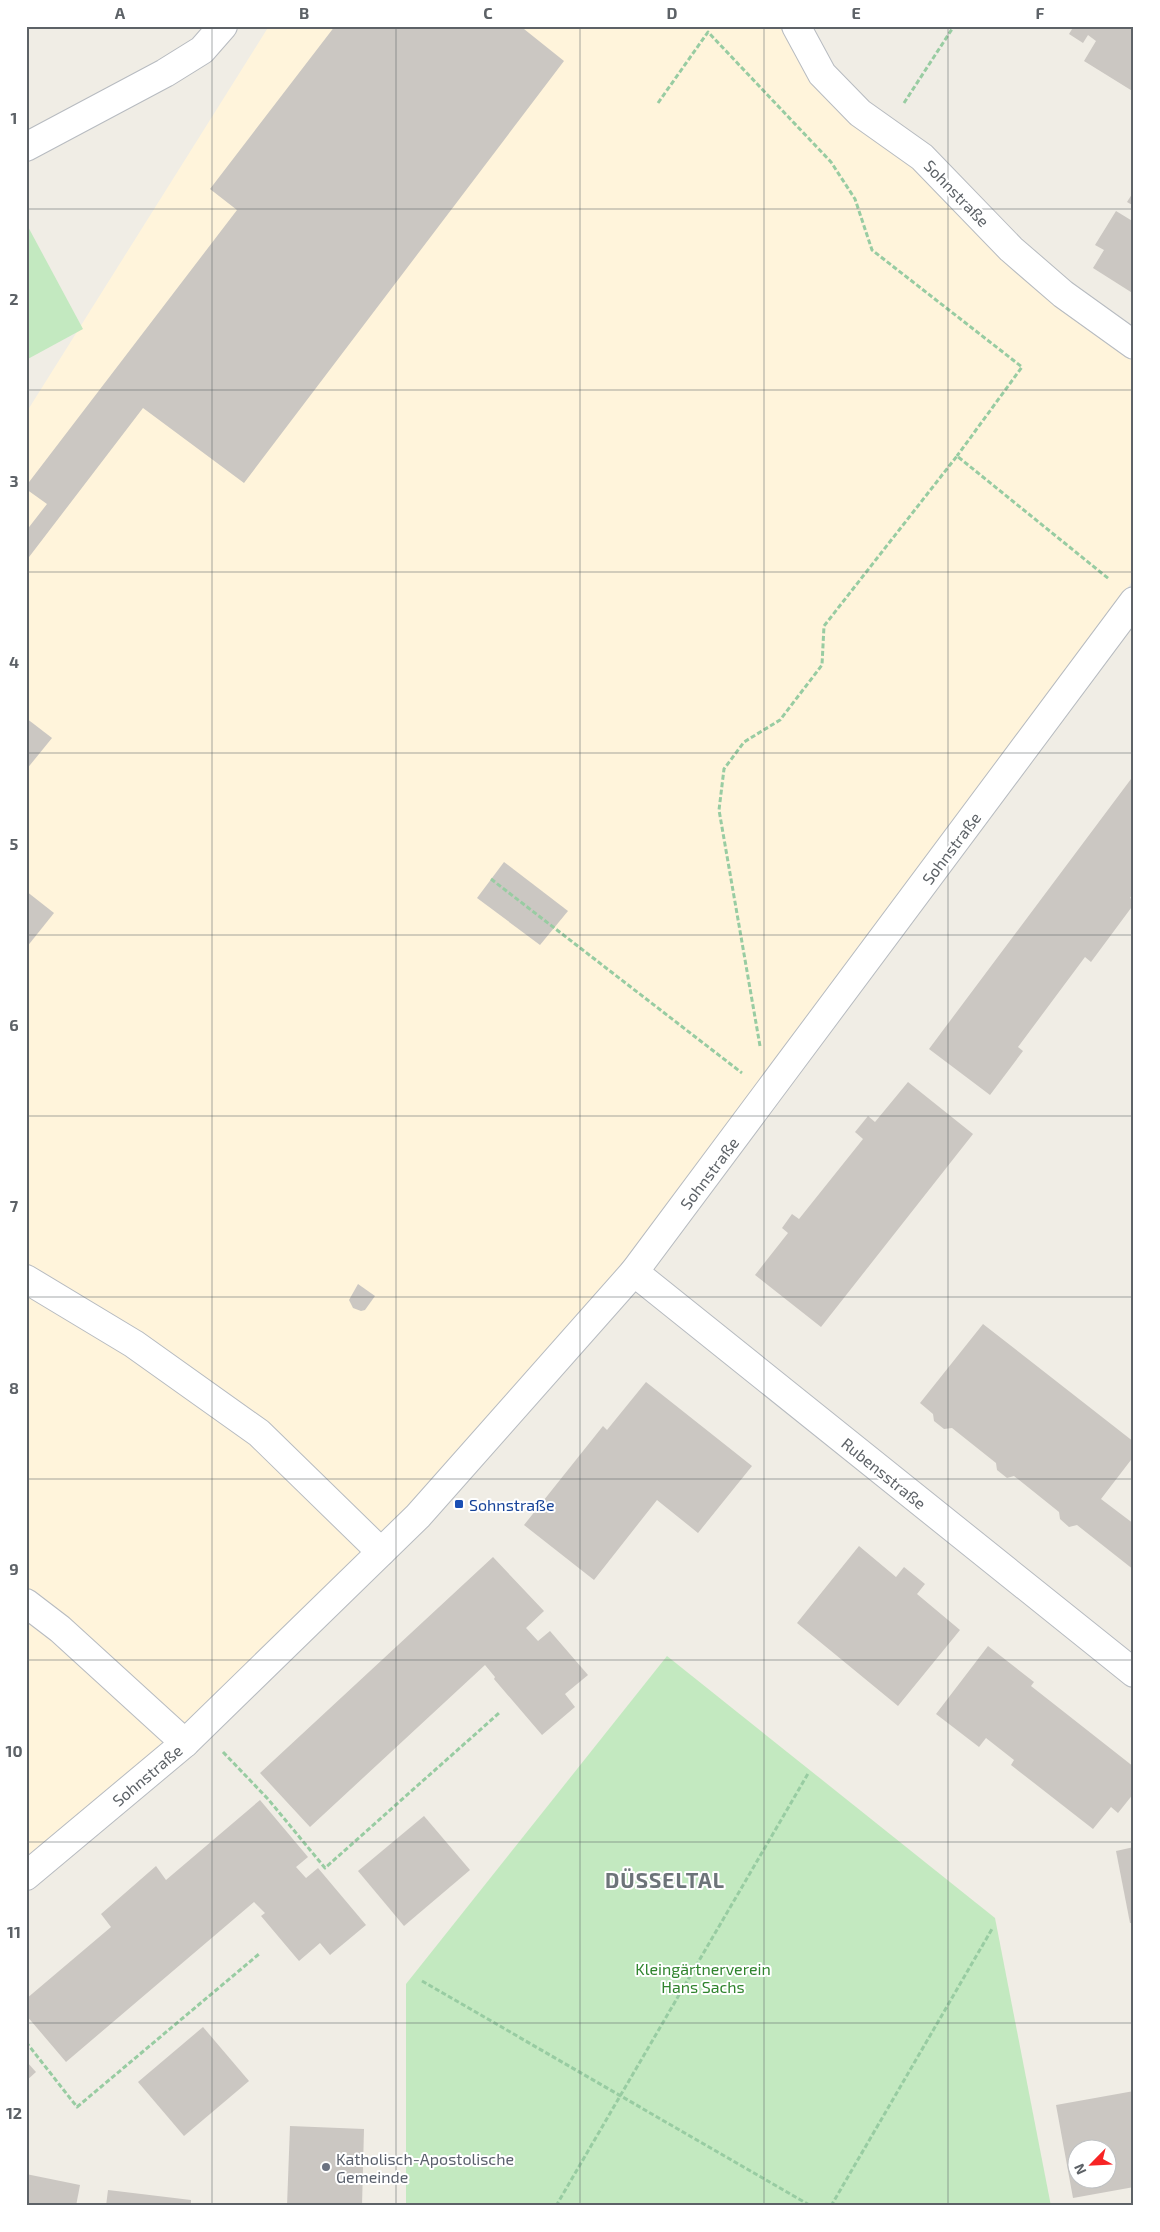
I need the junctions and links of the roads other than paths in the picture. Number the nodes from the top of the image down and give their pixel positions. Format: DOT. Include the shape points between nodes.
graph roads {
  1 [pos="223,26"];
  2 [pos="796,26"];
  3 [pos="26,147"];
  4 [pos="1134,345"];
  5 [pos="1134,601"];
  6 [pos="634,1272"];
  7 [pos="26,1279"];
  8 [pos="381,1552"];
  9 [pos="26,1603"];
  10 [pos="1134,1673"];
  11 [pos="193,1735"];
  12 [pos="26,1876"];
  1 -- 3 [label="street" via="202,50 165,73"];
  2 -- 4 [label="street, Sohnstraße" via="822,74 860,113 922,157 1011,249 1063,294"];
  5 -- 6 [label="street, Sohnstraße"];
  6 -- 8 [label="street, Sohnstraße" via="449,1483"];
  6 -- 10 [label="street, Rubensstraße"];
  7 -- 8 [label="street" via="134,1344 259,1433"];
  8 -- 11 [label="street, Sohnstraße"];
  9 -- 11 [label="street"];
  11 -- 12 [label="street, Sohnstraße"];
}
